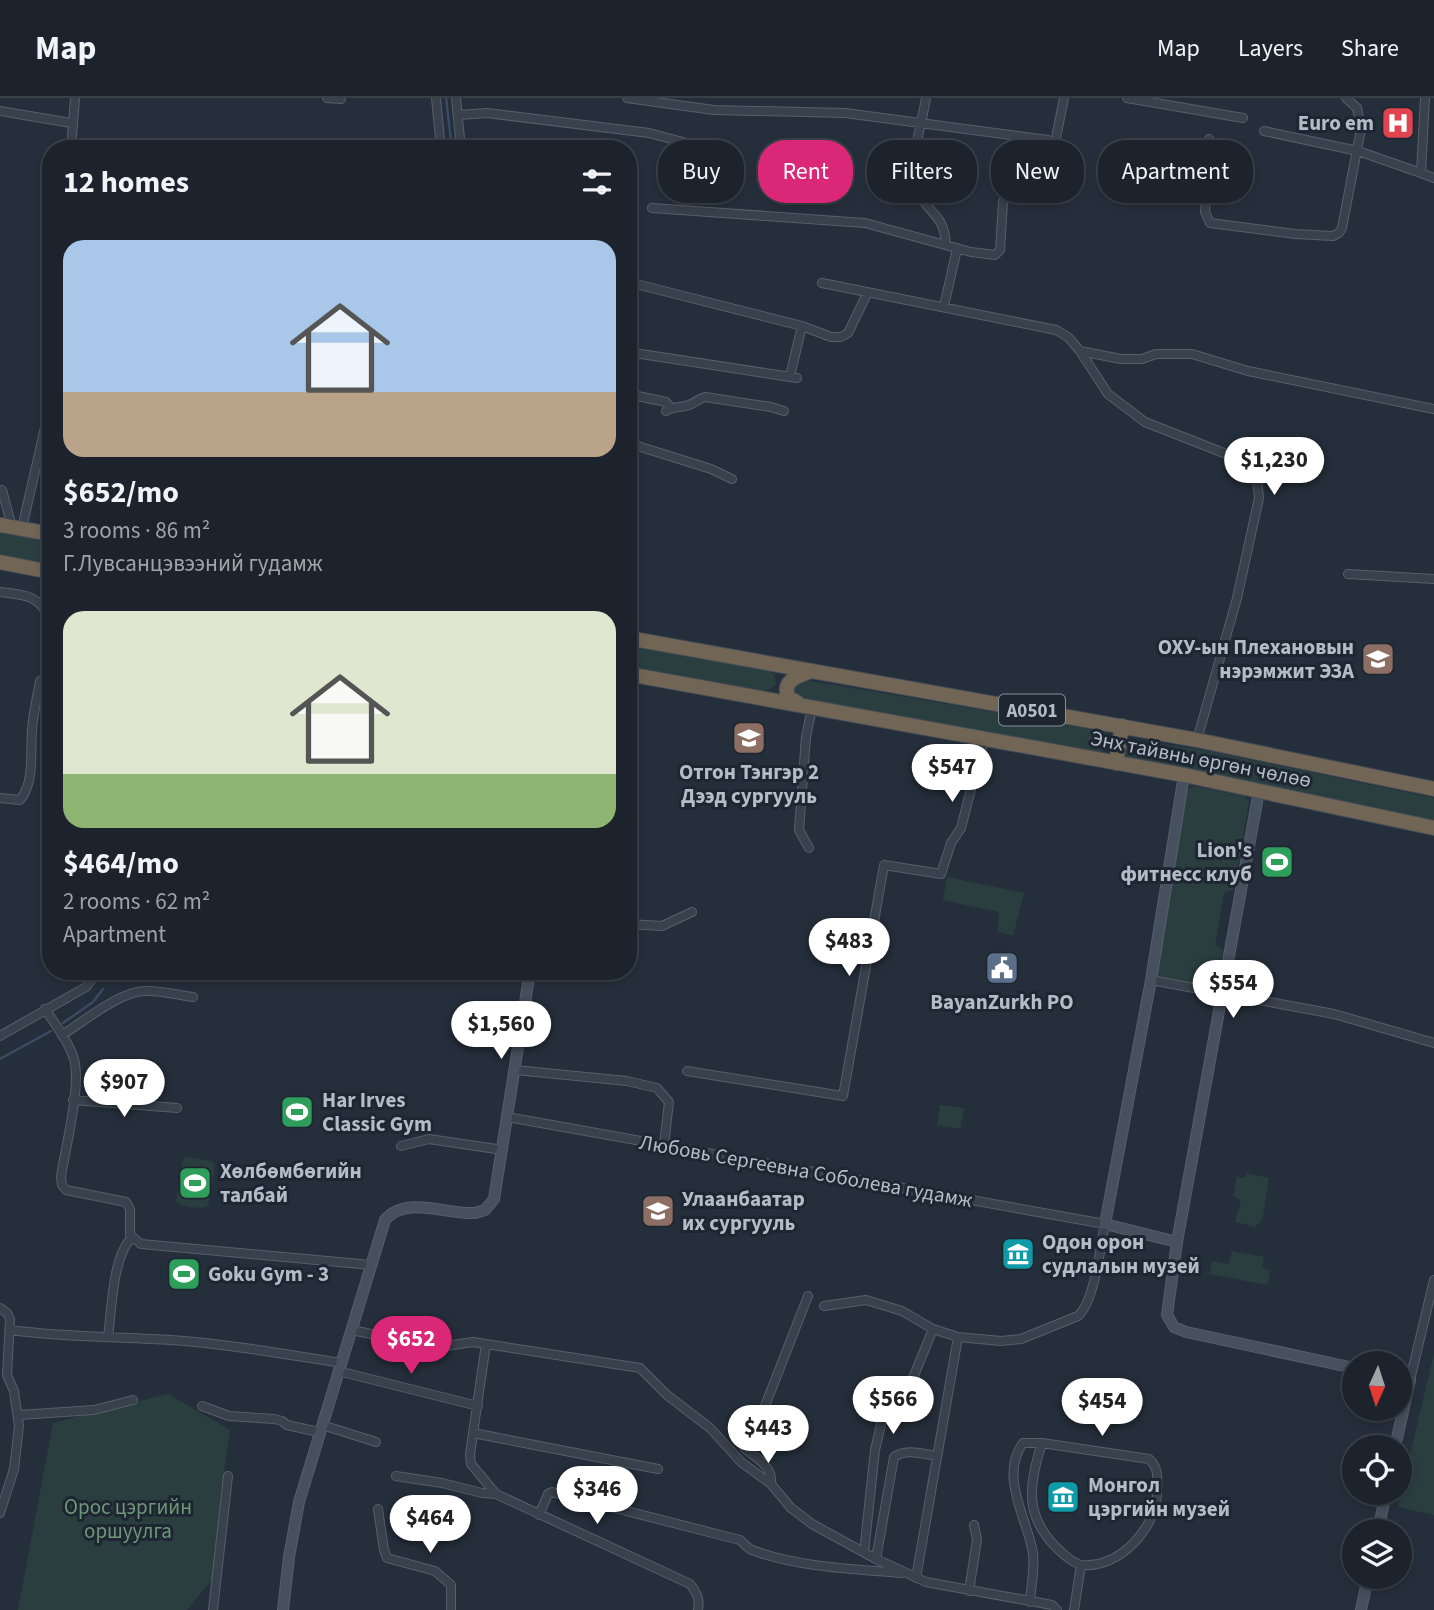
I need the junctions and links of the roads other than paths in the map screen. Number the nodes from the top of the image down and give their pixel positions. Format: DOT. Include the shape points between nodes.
graph roads {
  1 [pos="75,98"];
  2 [pos="327,98"];
  3 [pos="436,98"];
  4 [pos="456,98"];
  5 [pos="627,98"];
  6 [pos="926,98"];
  7 [pos="1064,98"];
  8 [pos="1127,98"];
  9 [pos="1346,98"];
  10 [pos="1425,98"];
  11 [pos="341,99"];
  12 [pos="0,110"];
  13 [pos="458,115"];
  14 [pos="1242,118"];
  15 [pos="71,122"];
  16 [pos="922,122"];
  17 [pos="1264,131"];
  18 [pos="1209,139"];
  19 [pos="71,140"];
  20 [pos="439,140"];
  21 [pos="460,140"];
  22 [pos="675,140"];
  23 [pos="1048,140"];
  24 [pos="1056,140"];
  25 [pos="1358,151"];
  26 [pos="1421,173"];
  27 [pos="1434,178"];
  28 [pos="1003,203"];
  29 [pos="652,208"];
  30 [pos="946,245"];
  31 [pos="957,249"];
  32 [pos="822,283"];
  33 [pos="637,284"];
  34 [pos="868,292"];
  35 [pos="944,306"];
  36 [pos="802,326"];
  37 [pos="1080,351"];
  38 [pos="637,354"];
  39 [pos="637,395"];
  40 [pos="1434,408"];
  41 [pos="784,411"];
  42 [pos="42,438"];
  43 [pos="637,446"];
  44 [pos="732,479"];
  45 [pos="2,490"];
  46 [pos="11,527"];
  47 [pos="42,532"];
  48 [pos="0,562"];
  49 [pos="42,570"];
  50 [pos="1348,574"];
  51 [pos="1434,579"];
  52 [pos="0,592"];
  53 [pos="42,605"];
  54 [pos="637,640"];
  55 [pos="765,661"];
  56 [pos="812,671"];
  57 [pos="637,676"];
  58 [pos="42,680"];
  59 [pos="762,698"];
  60 [pos="807,707"];
  61 [pos="1122,726"];
  62 [pos="984,739"];
  63 [pos="1197,740"];
  64 [pos="1116,763"];
  65 [pos="1184,775"];
  66 [pos="1434,789"];
  67 [pos="1259,791"];
  68 [pos="0,798"];
  69 [pos="1434,828"];
  70 [pos="809,848"];
  71 [pos="692,912"];
  72 [pos="637,925"];
  73 [pos="1150,979"];
  74 [pos="91,980"];
  75 [pos="529,980"];
  76 [pos="1222,992"];
  77 [pos="193,997"];
  78 [pos="45,1009"];
  79 [pos="62,1035"];
  80 [pos="0,1036"];
  81 [pos="1434,1042"];
  82 [pos="515,1070"];
  83 [pos="687,1071"];
  84 [pos="74,1100"];
  85 [pos="177,1108"];
  86 [pos="508,1117"];
  87 [pos="664,1145"];
  88 [pos="401,1146"];
  89 [pos="503,1150"];
  90 [pos="1105,1224"];
  91 [pos="132,1237"];
  92 [pos="1177,1242"];
  93 [pos="371,1265"];
  94 [pos="1434,1280"];
  95 [pos="808,1296"];
  96 [pos="824,1306"];
  97 [pos="0,1308"];
  98 [pos="933,1329"];
  99 [pos="10,1330"];
  100 [pos="352,1330"];
  101 [pos="108,1337"];
  102 [pos="958,1337"];
  103 [pos="486,1344"];
  104 [pos="1412,1355"];
  105 [pos="1342,1365"];
  106 [pos="340,1367"];
  107 [pos="133,1400"];
  108 [pos="202,1406"];
  109 [pos="478,1406"];
  110 [pos="19,1415"];
  111 [pos="321,1428"];
  112 [pos="474,1433"];
  113 [pos="376,1442"];
  114 [pos="1042,1443"];
  115 [pos="937,1456"];
  116 [pos="658,1469"];
  117 [pos="228,1476"];
  118 [pos="396,1476"];
  119 [pos="771,1484"];
  120 [pos="496,1494"];
  121 [pos="378,1509"];
  122 [pos="0,1513"];
  123 [pos="539,1515"];
  124 [pos="974,1525"];
  125 [pos="864,1552"];
  126 [pos="876,1559"];
  127 [pos="1081,1565"];
  128 [pos="912,1576"];
  129 [pos="1365,1589"];
  130 [pos="969,1591"];
  131 [pos="1030,1602"];
  132 [pos="213,1610"];
  133 [pos="283,1610"];
  134 [pos="451,1610"];
  135 [pos="698,1610"];
  136 [pos="1057,1610"];
  137 [pos="1074,1610"];
  138 [pos="1361,1610"];
  1 -- 15 [label="street"];
  2 -- 11 [label="street"];
  3 -- 20 [label="street"];
  4 -- 13 [label="street"];
  5 -- 16 [label="street" via="714,110 845,113"];
  6 -- 16 [label="street"];
  7 -- 24 [label="street"];
  8 -- 14 [label="street"];
  9 -- 25 [label="street" via="1361,120"];
  10 -- 26 [label="street"];
  12 -- 15 [label="street"];
  13 -- 21 [label="street"];
  13 -- 22 [label="street" via="498,114"];
  15 -- 19 [label="street"];
  16 -- 23 [label="street"];
  16 -- 30 [label="street" via="914,156 919,193 942,223"];
  17 -- 25 [label="street"];
  18 -- 25 [label="street" via="1208,222 1315,236 1341,232"];
  25 -- 26 [label="street"];
  26 -- 27 [label="street"];
  28 -- 31 [label="street" via="998,253"];
  29 -- 30 [label="street" via="864,223"];
  30 -- 31 [label="street"];
  31 -- 35 [label="street"];
  32 -- 34 [label="street"];
  33 -- 36 [label="street"];
  34 -- 35 [label="street"];
  34 -- 36 [label="street" via="848,333 841,337"];
  35 -- 37 [label="street" via="1056,330"];
  36 -- 38 [label="street" via="794,377"];
  37 -- 40 [label="street" via="1121,359 1192,354 1248,371"];
  37 -- 63 [label="street" via="1108,394 1145,422 1239,459 1257,480 1259,498 1242,573"];
  39 -- 41 [label="street" via="666,402 668,410 705,397"];
  42 -- 46 [label="street"];
  43 -- 44 [label="street"];
  45 -- 46 [label="street"];
  46 -- 47 [label="highway"];
  48 -- 49 [label="highway"];
  50 -- 51 [label="street"];
  52 -- 53 [label="street" via="31,597"];
  54 -- 55 [label="highway, Энх тайвны өргөн чөлөө / A0501"];
  55 -- 56 [label="highway, Энх тайвны өргөн чөлөө / A0501"];
  55 -- 59 [label="highway" via="779,672 782,685 775,694"];
  56 -- 60 [label="highway" via="790,680 787,686 788,697"];
  56 -- 61 [label="highway, Энх тайвны өргөн чөлөө / A0501"];
  57 -- 59 [label="highway, Энх тайвны өргөн чөлөө / A0501"];
  58 -- 68 [label="street" via="25,793 20,800"];
  59 -- 60 [label="highway, Энх тайвны өргөн чөлөө / A0501"];
  60 -- 62 [label="highway, Энх тайвны өргөн чөлөө / A0501"];
  60 -- 70 [label="street" via="799,830"];
  61 -- 63 [label="highway, Энх тайвны өргөн чөлөө / A0501"];
  61 -- 64 [label="highway"];
  62 -- 64 [label="highway, Энх тайвны өргөн чөлөө / A0501"];
  62 -- 83 [label="street" via="961,828 951,842 941,874 884,865 843,1096"];
  63 -- 66 [label="highway, Энх тайвны өргөн чөлөө / A0501"];
  64 -- 65 [label="highway, Энх тайвны өргөн чөлөө / A0501"];
  65 -- 67 [label="highway, Энх тайвны өргөн чөлөө / A0501"];
  65 -- 73 [label="street"];
  67 -- 69 [label="highway, Энх тайвны өргөн чөлөө / A0501"];
  67 -- 76 [label="street"];
  71 -- 72 [label="street" via="662,926"];
  73 -- 76 [label="street"];
  73 -- 90 [label="street"];
  74 -- 78 [label="street"];
  75 -- 82 [label="street"];
  76 -- 81 [label="street" via="1334,1014"];
  76 -- 92 [label="street"];
  77 -- 79 [label="street" via="137,992"];
  78 -- 79 [label="street"];
  78 -- 80 [label="street"];
  79 -- 84 [label="street" via="75,1062"];
  82 -- 86 [label="street"];
  82 -- 87 [label="street" via="657,1088 669,1102"];
  84 -- 85 [label="street"];
  84 -- 91 [label="street" via="62,1185 68,1191 126,1202"];
  86 -- 87 [label="street, Любовь Сергеевна Соболева гудамж"];
  86 -- 89 [label="street"];
  87 -- 90 [label="street, Любовь Сергеевна Соболева гудамж"];
  88 -- 89 [label="street" via="429,1139"];
  89 -- 93 [label="street" via="495,1196 485,1210 472,1214 411,1207 396,1210 384,1224"];
  90 -- 92 [label="street"];
  90 -- 102 [label="street" via="1092,1287 1078,1316 1012,1341"];
  91 -- 93 [label="street" via="144,1244"];
  91 -- 101 [label="street" via="118,1263"];
  92 -- 105 [label="street" via="1167,1315 1174,1327"];
  93 -- 100 [label="street"];
  94 -- 104 [label="street"];
  95 -- 119 [label="street" via="765,1406 744,1442 744,1448 768,1468"];
  96 -- 98 [label="street" via="866,1300 902,1311"];
  97 -- 99 [label="street" via="8,1315"];
  98 -- 102 [label="street"];
  98 -- 125 [label="street" via="914,1378 886,1403 875,1450"];
  99 -- 101 [label="street"];
  99 -- 110 [label="street" via="6,1375 15,1391"];
  100 -- 103 [label="street" via="439,1347"];
  100 -- 106 [label="street"];
  101 -- 106 [label="street" via="235,1347"];
  102 -- 115 [label="street"];
  103 -- 109 [label="street"];
  103 -- 119 [label="street" via="640,1368"];
  106 -- 109 [label="street"];
  106 -- 111 [label="street"];
  107 -- 110 [label="street" via="94,1410"];
  108 -- 111 [label="street" via="229,1416"];
  109 -- 112 [label="street"];
  110 -- 122 [label="street" via="14,1469"];
  111 -- 113 [label="street"];
  111 -- 133 [label="street" via="299,1502"];
  112 -- 116 [label="street"];
  112 -- 120 [label="street" via="471,1464"];
  114 -- 127 [label="street" via="1030,1497 1038,1525 1064,1555"];
  114 -- 127 [label="street" via="1149,1459 1158,1472 1149,1525 1130,1547 1105,1561"];
  114 -- 131 [label="street" via="1023,1443 1017,1452 1014,1482 1033,1555"];
  115 -- 126 [label="street" via="909,1451 894,1457"];
  115 -- 128 [label="street"];
  117 -- 132 [label="street"];
  118 -- 120 [label="street"];
  119 -- 125 [label="street" via="812,1524"];
  120 -- 123 [label="street"];
  121 -- 134 [label="street" via="387,1558 435,1572 451,1585"];
  123 -- 128 [label="street" via="552,1492 740,1540 748,1549 787,1559"];
  123 -- 135 [label="street" via="690,1584 696,1591"];
  124 -- 130 [label="street" via="977,1541"];
  125 -- 126 [label="street"];
  126 -- 128 [label="street"];
  127 -- 137 [label="street"];
  128 -- 130 [label="street"];
  129 -- 138 [label="street"];
  130 -- 131 [label="street"];
  131 -- 136 [label="street"];
}
